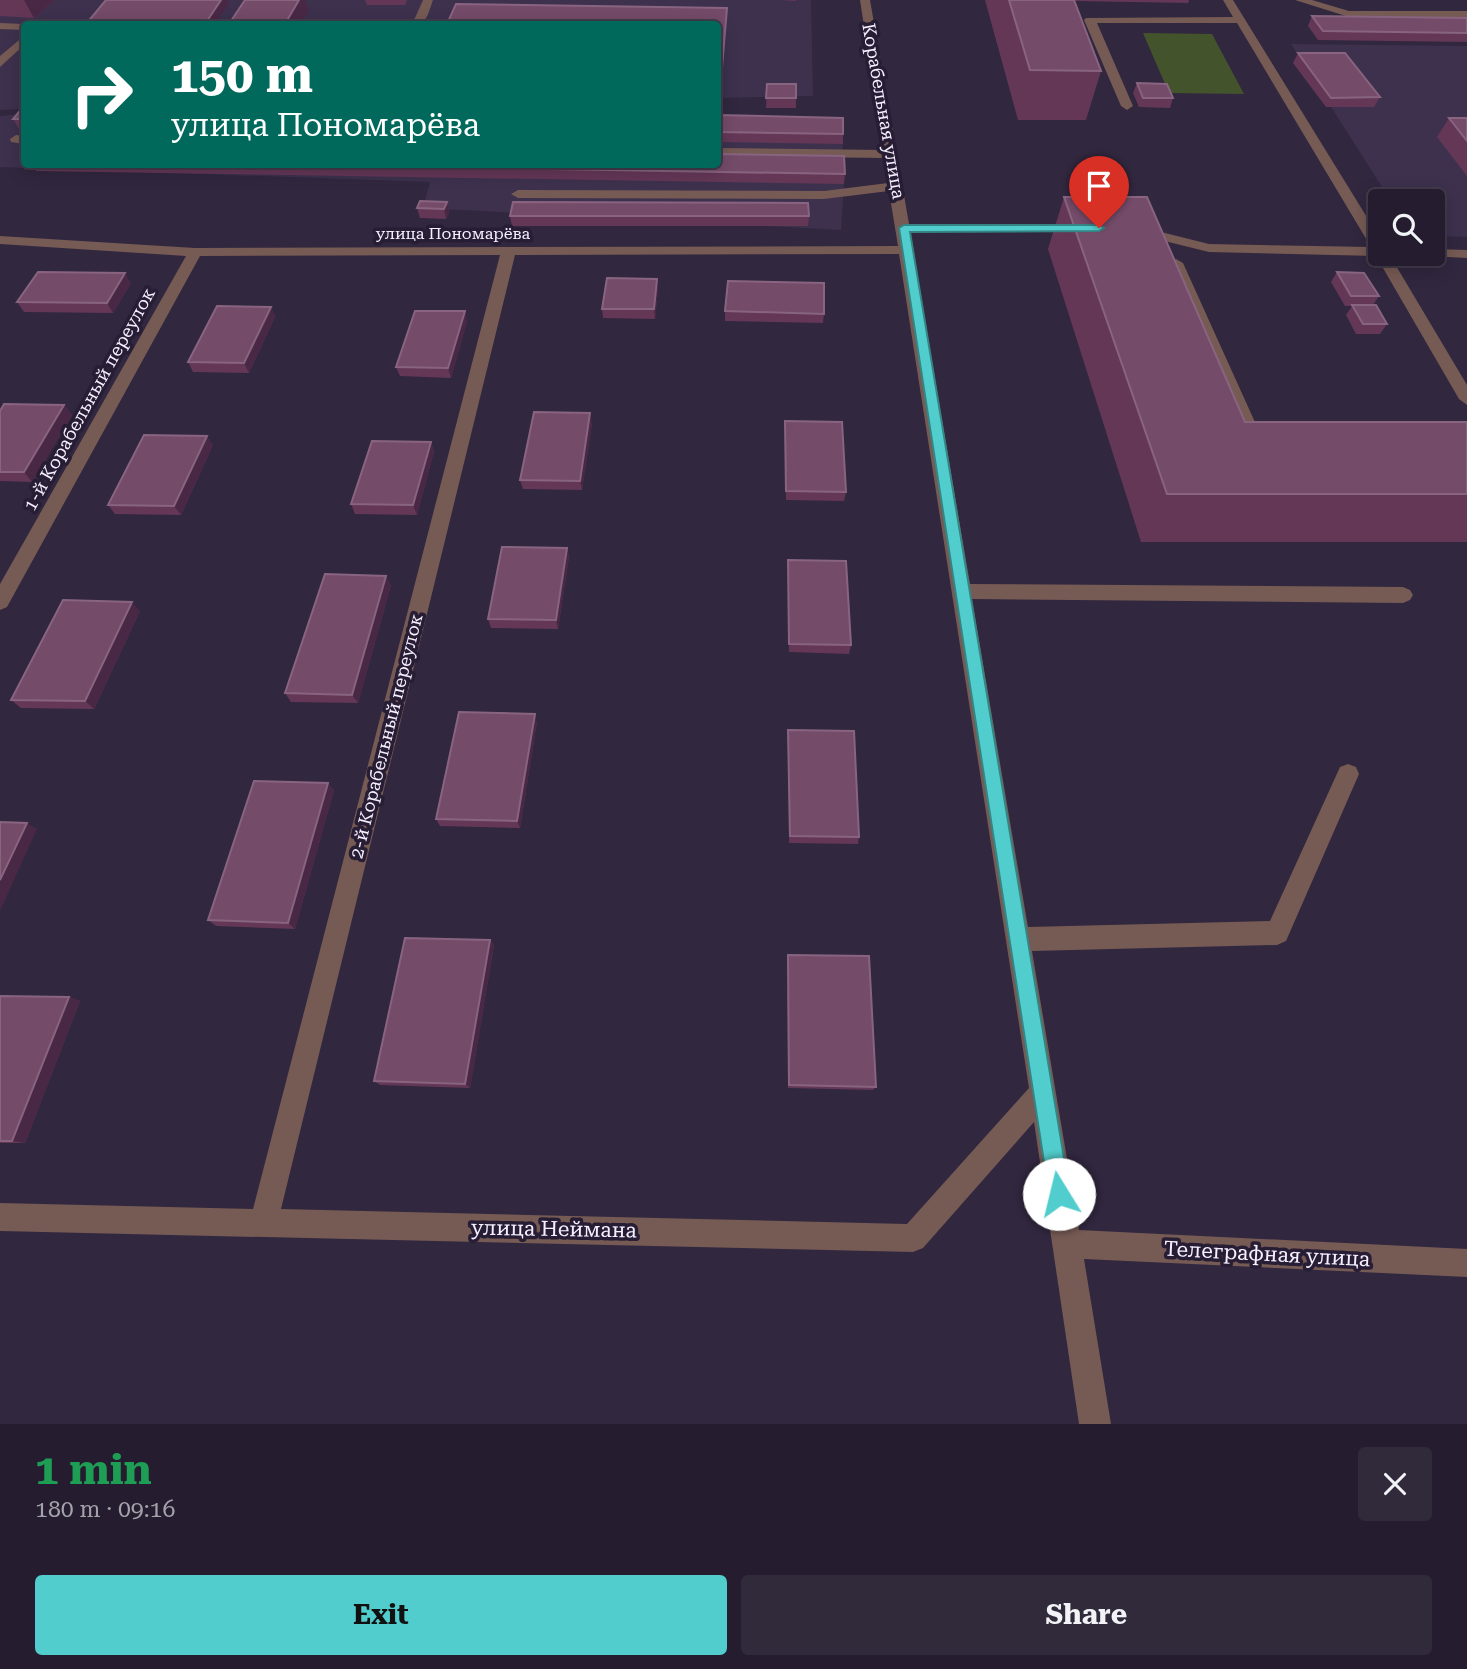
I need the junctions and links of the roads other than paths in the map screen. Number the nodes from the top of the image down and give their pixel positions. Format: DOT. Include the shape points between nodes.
graph roads {
  1 [pos="428,0"];
  2 [pos="865,0"];
  3 [pos="1228,0"];
  4 [pos="1300,0"];
  5 [pos="1467,14"];
  6 [pos="1240,20"];
  7 [pos="418,21"];
  8 [pos="0,26"];
  9 [pos="21,27"];
  10 [pos="21,43"];
  11 [pos="0,63"];
  12 [pos="1127,106"];
  13 [pos="721,152"];
  14 [pos="891,155"];
  15 [pos="897,186"];
  16 [pos="518,194"];
  17 [pos="904,228"];
  18 [pos="1099,228"];
  19 [pos="1126,228"];
  20 [pos="1368,232"];
  21 [pos="1164,237"];
  22 [pos="0,240"];
  23 [pos="509,250"];
  24 [pos="907,250"];
  25 [pos="195,252"];
  26 [pos="1368,253"];
  27 [pos="1445,253"];
  28 [pos="1467,254"];
  29 [pos="1389,266"];
  30 [pos="1467,399"];
  31 [pos="1280,437"];
  32 [pos="962,591"];
  33 [pos="1403,595"];
  34 [pos="0,602"];
  35 [pos="1348,774"];
  36 [pos="1018,939"];
  37 [pos="1043,1092"];
  38 [pos="0,1217"];
  39 [pos="264,1222"];
  40 [pos="1067,1244"];
  41 [pos="1467,1262"];
  42 [pos="1095,1424"];
  1 -- 7 [label="street"];
  2 -- 14 [label="street, Корабельная улица"];
  3 -- 6 [label="street"];
  4 -- 5 [label="street" via="1349,14"];
  6 -- 12 [label="street" via="1090,20"];
  6 -- 20 [label="street"];
  8 -- 9 [label="street"];
  10 -- 11 [label="street"];
  13 -- 14 [label="street"];
  14 -- 15 [label="street, Корабельная улица"];
  15 -- 16 [label="street" via="824,195"];
  15 -- 17 [label="street, Корабельная улица"];
  17 -- 18 [label="street"];
  17 -- 24 [label="street, Корабельная улица"];
  19 -- 21 [label="street"];
  21 -- 26 [label="street" via="1209,248"];
  21 -- 31 [label="street" via="1253,437"];
  22 -- 25 [label="street, улица Пономарёва"];
  23 -- 24 [label="street, улица Пономарёва"];
  23 -- 25 [label="street, улица Пономарёва"];
  23 -- 39 [label="street, 2-й Корабельный переулок"];
  24 -- 32 [label="street, Корабельная улица"];
  25 -- 34 [label="street, 1-й Корабельный переулок"];
  27 -- 28 [label="street"];
  29 -- 30 [label="street"];
  32 -- 33 [label="street"];
  32 -- 36 [label="street, Корабельная улица"];
  35 -- 36 [label="street" via="1277,933"];
  36 -- 37 [label="street, Корабельная улица"];
  37 -- 39 [label="street, улица Неймана" via="913,1238"];
  37 -- 40 [label="street, Корабельная улица"];
  38 -- 39 [label="street, улица Неймана"];
  40 -- 41 [label="street, Телеграфная улица"];
  40 -- 42 [label="street, Корабельная улица"];
}
